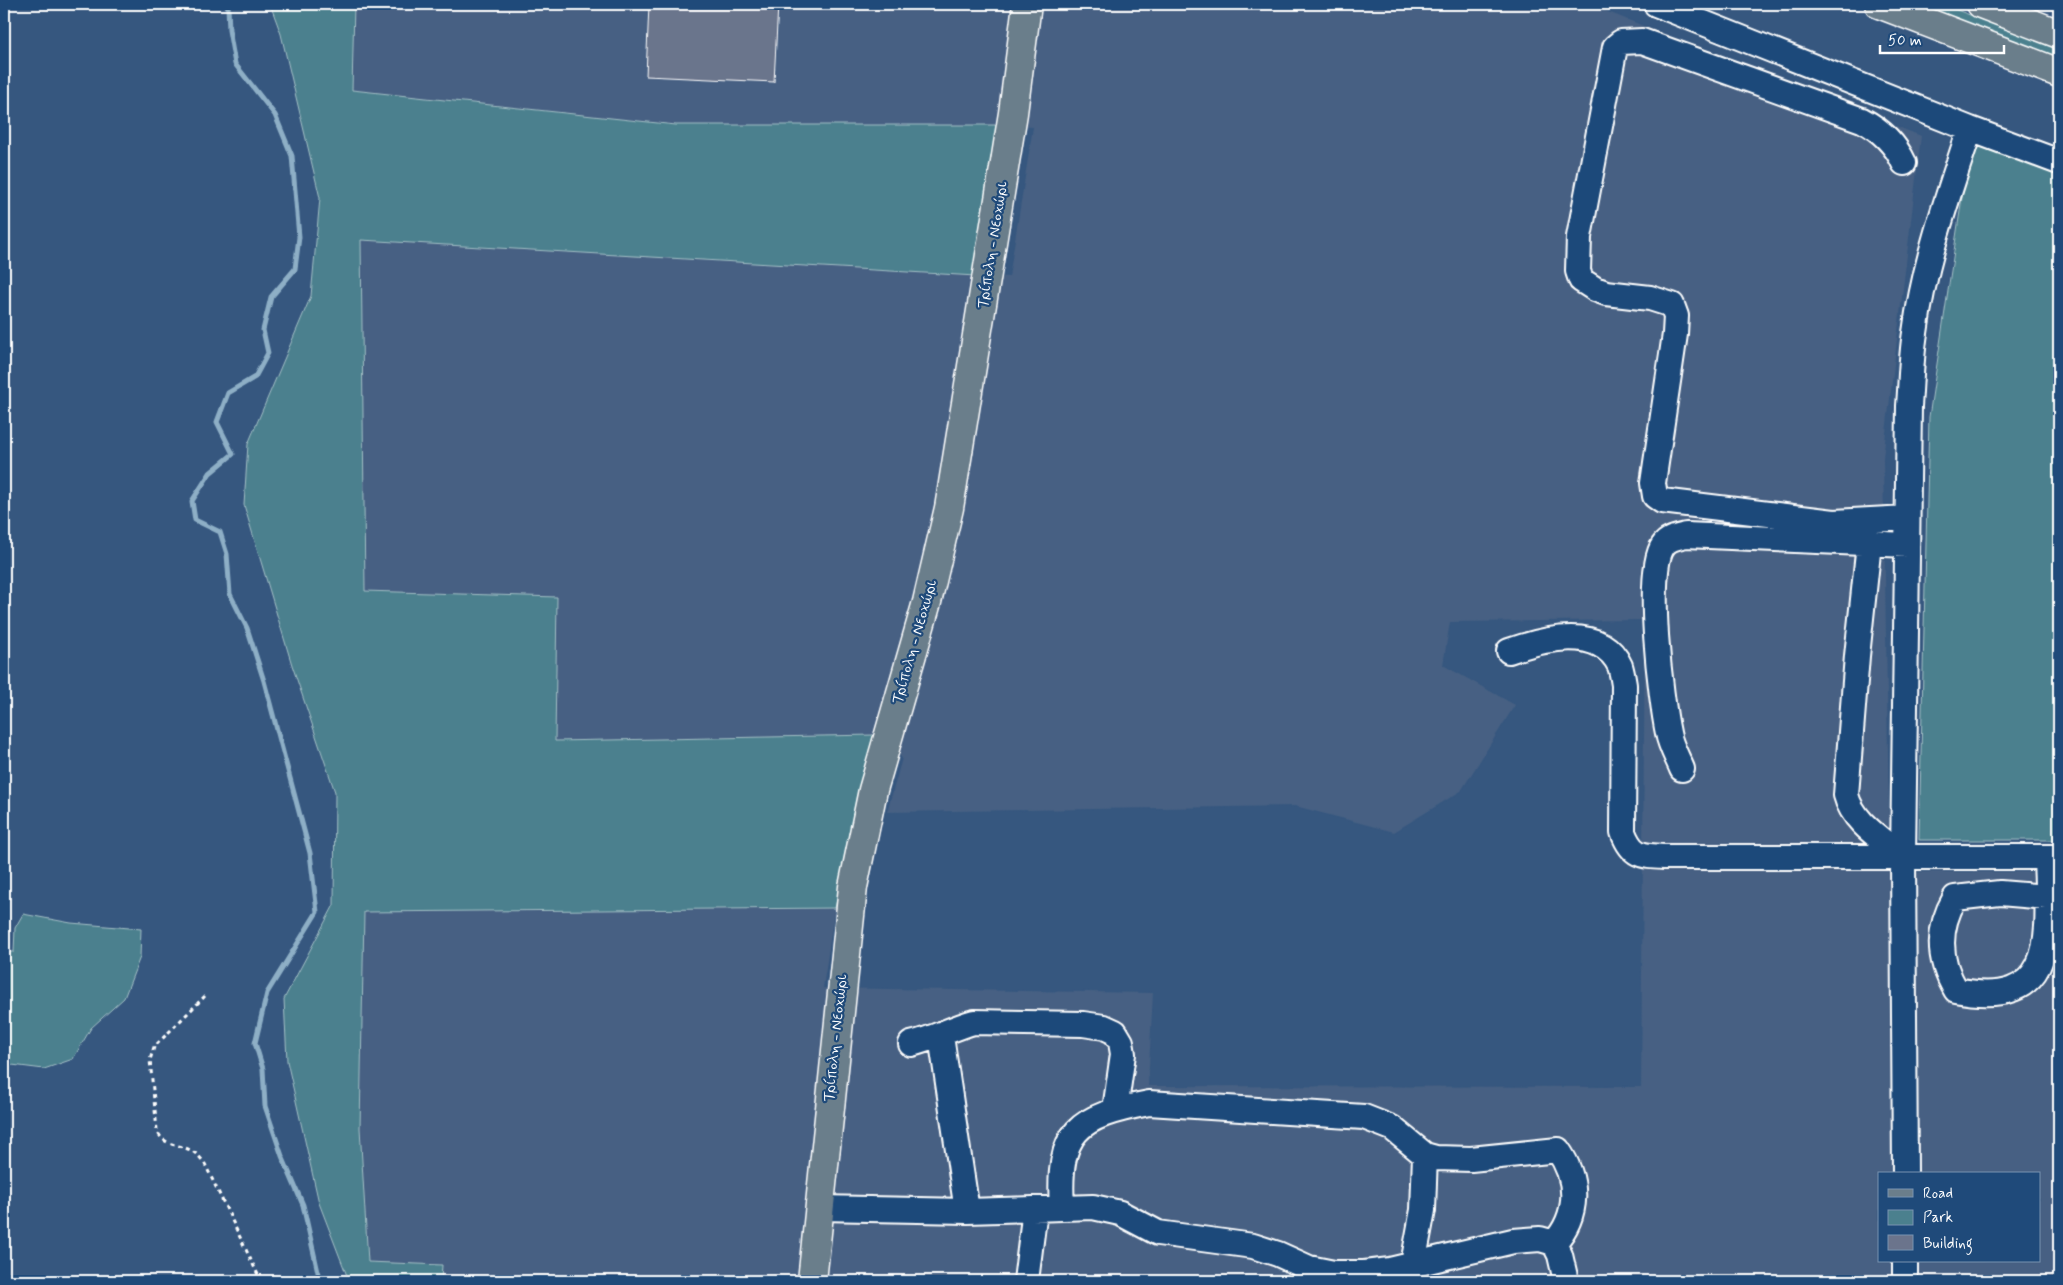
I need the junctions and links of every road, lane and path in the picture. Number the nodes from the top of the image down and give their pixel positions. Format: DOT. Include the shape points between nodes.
graph roads {
  1 [pos="1027,4"];
  2 [pos="1656,4"];
  3 [pos="1879,4"];
  4 [pos="1981,4"];
  5 [pos="2059,34"];
  6 [pos="1806,64"];
  7 [pos="2059,72"];
  8 [pos="1798,98"];
  9 [pos="1970,129"];
  10 [pos="2059,162"];
  11 [pos="1904,163"];
  12 [pos="1907,518"];
  13 [pos="1869,543"];
  14 [pos="1907,545"];
  15 [pos="1509,651"];
  16 [pos="1682,769"];
  17 [pos="1903,857"];
  18 [pos="2053,857"];
  19 [pos="2047,897"];
  20 [pos="205,996"];
  21 [pos="940,1036"];
  22 [pos="912,1044"];
  23 [pos="1115,1110"];
  24 [pos="1425,1155"];
  25 [pos="1905,1172"];
  26 [pos="820,1208"];
  27 [pos="1062,1208"];
  28 [pos="1035,1209"];
  29 [pos="967,1211"];
  30 [pos="1554,1243"];
  31 [pos="1905,1262"];
  32 [pos="1413,1264"];
  33 [pos="1379,1276"];
  34 [pos="261,1281"];
  35 [pos="812,1281"];
  36 [pos="1026,1281"];
  37 [pos="1566,1281"];
  38 [pos="1905,1281"];
  1 -- 26 [label="main road, Τρίπολη - Νεοχώρι" via="1014,113 949,508 927,602 873,790 853,887"];
  2 -- 6 [label="street"];
  3 -- 7 [label="main road"];
  4 -- 5 [label="main road"];
  6 -- 8 [label="street"];
  6 -- 9 [label="street"];
  8 -- 11 [label="street" via="1873,126 1893,143"];
  8 -- 12 [label="street" via="1642,41 1621,42 1615,47 1580,237 1578,271 1581,280 1595,289 1672,305 1676,316 1653,483 1655,496 1662,502 1834,522"];
  9 -- 10 [label="street"];
  9 -- 12 [label="street" via="1928,268 1915,333 1908,406"];
  12 -- 14 [label="street"];
  13 -- 14 [label="street"];
  13 -- 16 [label="street" via="1686,535 1672,538 1663,545 1654,580 1657,645 1668,734"];
  13 -- 17 [label="street" via="1846,795 1857,819"];
  14 -- 17 [label="street"];
  15 -- 17 [label="street" via="1535,642 1581,638 1605,646 1620,667 1624,685 1623,832 1628,846 1635,853 1665,857"];
  17 -- 18 [label="street"];
  17 -- 25 [label="street"];
  18 -- 19 [label="street"];
  19 -- 19 [label="street" via="2000,893 1955,898 1944,920 1941,945 1945,969 1956,990 1974,994 2003,992 2016,989 2030,978 2047,942"];
  20 -- 34 [label="path" via="154,1047 150,1060 157,1130 159,1137 194,1152 204,1162"];
  21 -- 22 [label="street"];
  21 -- 23 [label="street" via="974,1022 1104,1027 1115,1032 1123,1054"];
  21 -- 29 [label="street"];
  23 -- 24 [label="street" via="1149,1103 1364,1117 1392,1128"];
  23 -- 27 [label="street" via="1090,1120 1073,1133 1066,1147 1063,1165"];
  24 -- 30 [label="street" via="1471,1159 1558,1150 1570,1171 1574,1195 1569,1221"];
  24 -- 32 [label="street" via="1424,1210"];
  26 -- 29 [label="street"];
  26 -- 35 [label="main road, Τρίπολη - Νεοχώρι"];
  27 -- 28 [label="street"];
  27 -- 33 [label="street" via="1093,1207 1120,1213 1158,1233 1253,1246 1309,1268 1334,1273"];
  28 -- 29 [label="street"];
  28 -- 36 [label="street"];
  30 -- 32 [label="street" via="1540,1239 1513,1241"];
  30 -- 37 [label="street"];
  31 -- 38 [label="street"];
  32 -- 33 [label="street"];
}
